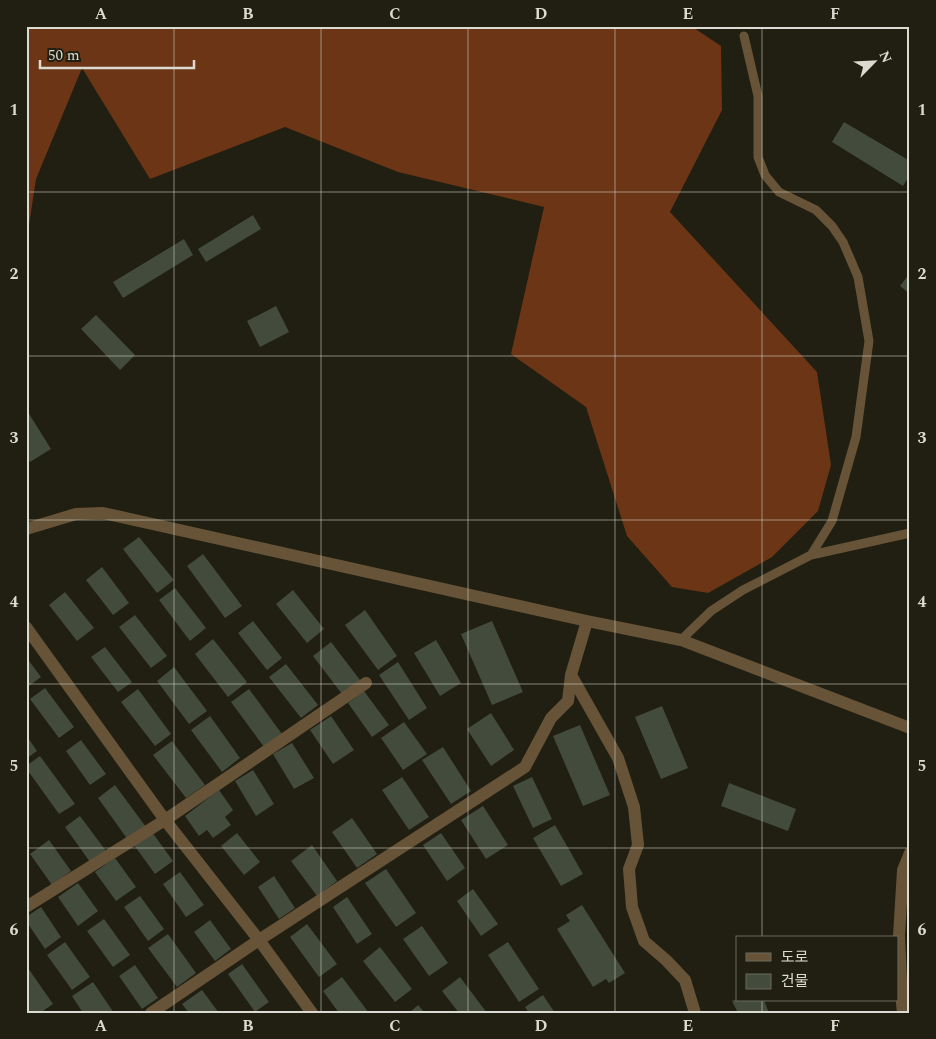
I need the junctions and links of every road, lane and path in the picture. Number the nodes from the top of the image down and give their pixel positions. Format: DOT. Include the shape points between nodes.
graph roads {
  1 [pos="744,36"];
  2 [pos="26,530"];
  3 [pos="910,533"];
  4 [pos="811,555"];
  5 [pos="587,621"];
  6 [pos="26,627"];
  7 [pos="681,640"];
  8 [pos="571,675"];
  9 [pos="366,684"];
  10 [pos="910,728"];
  11 [pos="165,820"];
  12 [pos="910,853"];
  13 [pos="26,907"];
  14 [pos="259,940"];
  15 [pos="151,1013"];
  16 [pos="312,1013"];
  17 [pos="695,1013"];
  18 [pos="903,1013"];
  1 -- 4 [label="lane" via="758,96 758,157 765,175 778,192 816,210 843,242 858,277 869,341 856,437 832,521"];
  2 -- 5 [label="street" via="76,514 103,513"];
  3 -- 4 [label="lane"];
  4 -- 7 [label="lane" via="743,590 711,611"];
  5 -- 7 [label="street"];
  5 -- 8 [label="street"];
  6 -- 11 [label="street"];
  7 -- 10 [label="street"];
  8 -- 14 [label="street" via="568,702 551,718 525,768"];
  8 -- 17 [label="street" via="618,758 634,807 638,845 629,869 632,907 644,941 685,980"];
  9 -- 11 [label="street"];
  11 -- 13 [label="street"];
  11 -- 14 [label="street"];
  12 -- 18 [label="street" via="903,870 899,936"];
  14 -- 15 [label="street"];
  14 -- 16 [label="street"];
}
